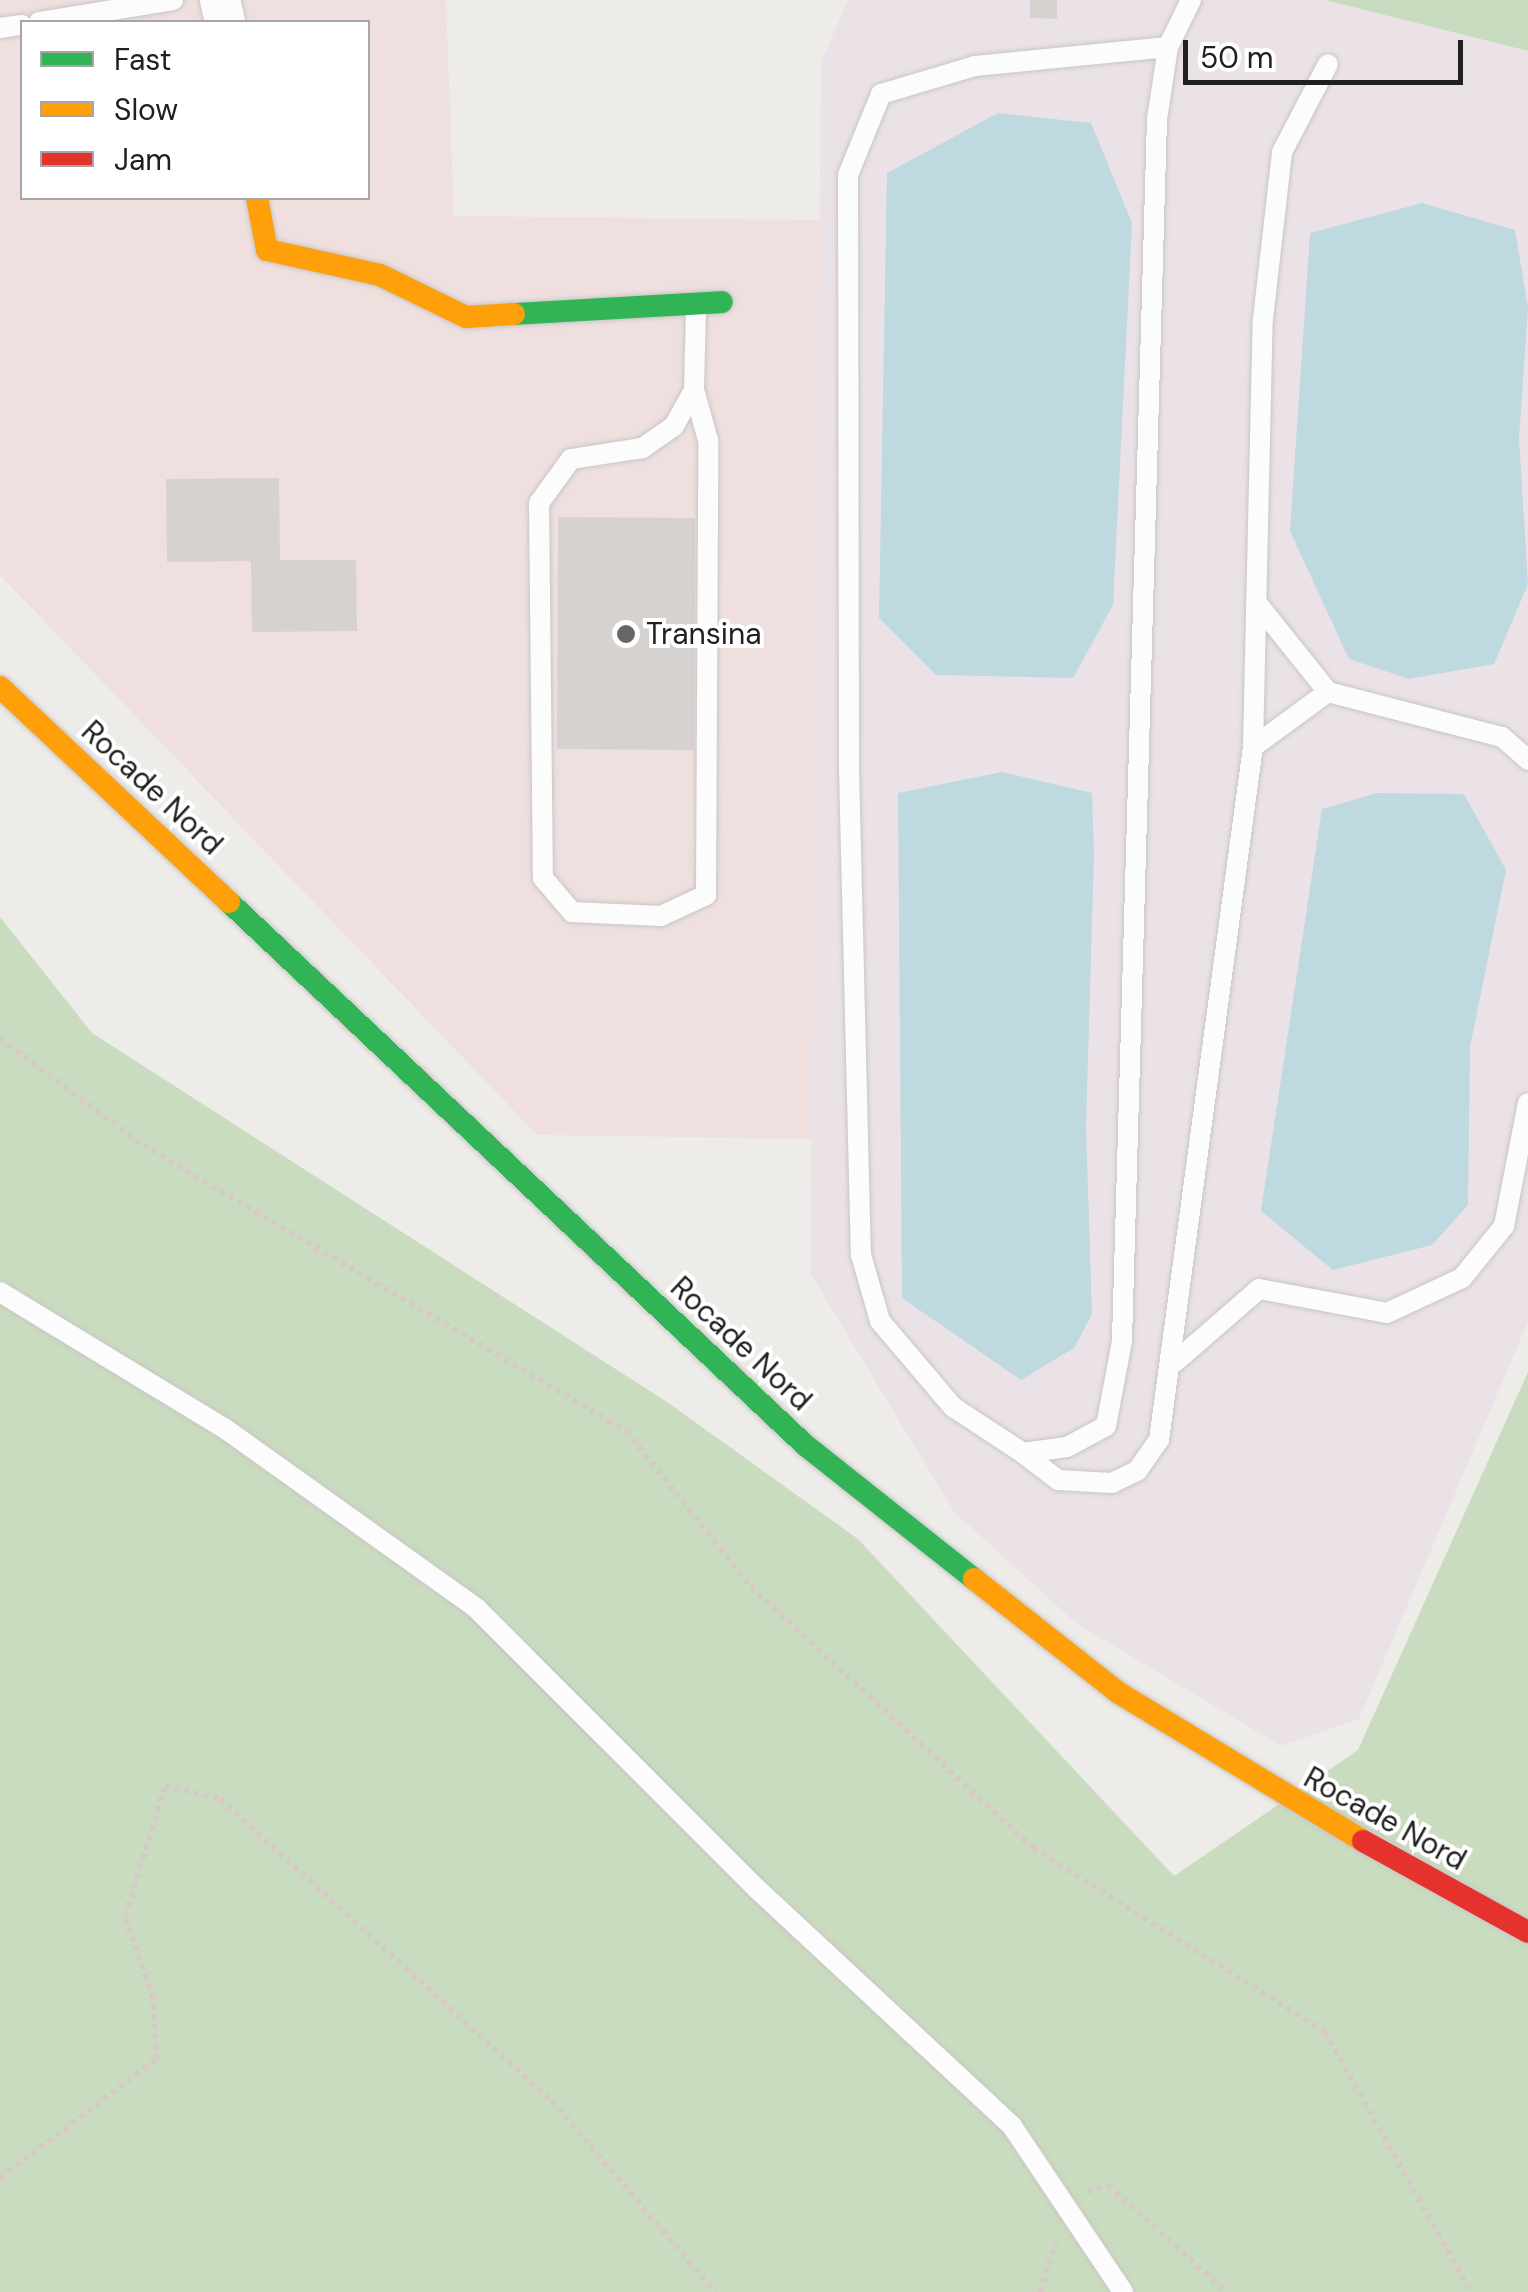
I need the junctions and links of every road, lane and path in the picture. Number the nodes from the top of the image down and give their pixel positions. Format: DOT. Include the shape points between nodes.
graph roads {
  1 [pos="173,0"];
  2 [pos="1192,0"];
  3 [pos="51,20"];
  4 [pos="1168,47"];
  5 [pos="1328,64"];
  6 [pos="258,200"];
  7 [pos="722,302"];
  8 [pos="696,304"];
  9 [pos="694,390"];
  10 [pos="1256,602"];
  11 [pos="0,687"];
  12 [pos="1328,692"];
  13 [pos="1253,747"];
  14 [pos="1528,760"];
  15 [pos="0,1038"];
  16 [pos="1528,1104"];
  17 [pos="0,1292"];
  18 [pos="1175,1362"];
  19 [pos="1022,1453"];
  20 [pos="1528,1932"];
  21 [pos="0,2178"];
  22 [pos="1061,2200"];
  23 [pos="715,2292"];
  24 [pos="1040,2292"];
  25 [pos="1122,2292"];
  26 [pos="1226,2292"];
  27 [pos="1471,2292"];
  1 -- 3 [label="lane"];
  2 -- 4 [label="lane"];
  4 -- 19 [label="lane" via="1157,119 1122,1342 1106,1426 1068,1447"];
  4 -- 19 [label="lane" via="974,66 880,94 848,175 848,769 862,1254 880,1322 953,1407"];
  5 -- 10 [label="lane" via="1282,152 1263,319"];
  6 -- 8 [label="main road" via="268,250 380,275 466,316"];
  7 -- 8 [label="main road"];
  8 -- 9 [label="lane"];
  9 -- 9 [label="lane" via="674,426 642,448 571,459 539,502 544,878 572,912 661,916 706,895 708,440"];
  10 -- 12 [label="lane"];
  10 -- 13 [label="lane"];
  11 -- 20 [label="main road, Rocade Nord" via="805,1445 1118,1694 1268,1790"];
  12 -- 13 [label="lane"];
  12 -- 14 [label="lane" via="1502,737"];
  13 -- 18 [label="lane"];
  15 -- 27 [label="path" via="143,1144 626,1431 751,1587 1032,1848 1325,2032"];
  16 -- 18 [label="lane" via="1504,1226 1462,1278 1387,1314 1258,1290"];
  17 -- 22 [label="lane" via="224,1428 476,1608 758,1889 1012,2126"];
  18 -- 19 [label="lane" via="1159,1440 1137,1470 1112,1483 1058,1480"];
  21 -- 23 [label="path" via="156,2059 153,1998 124,1916 166,1786 220,1799 552,2101"];
  22 -- 24 [label="path"];
  22 -- 25 [label="lane"];
  22 -- 26 [label="path" via="1108,2185"];
}
